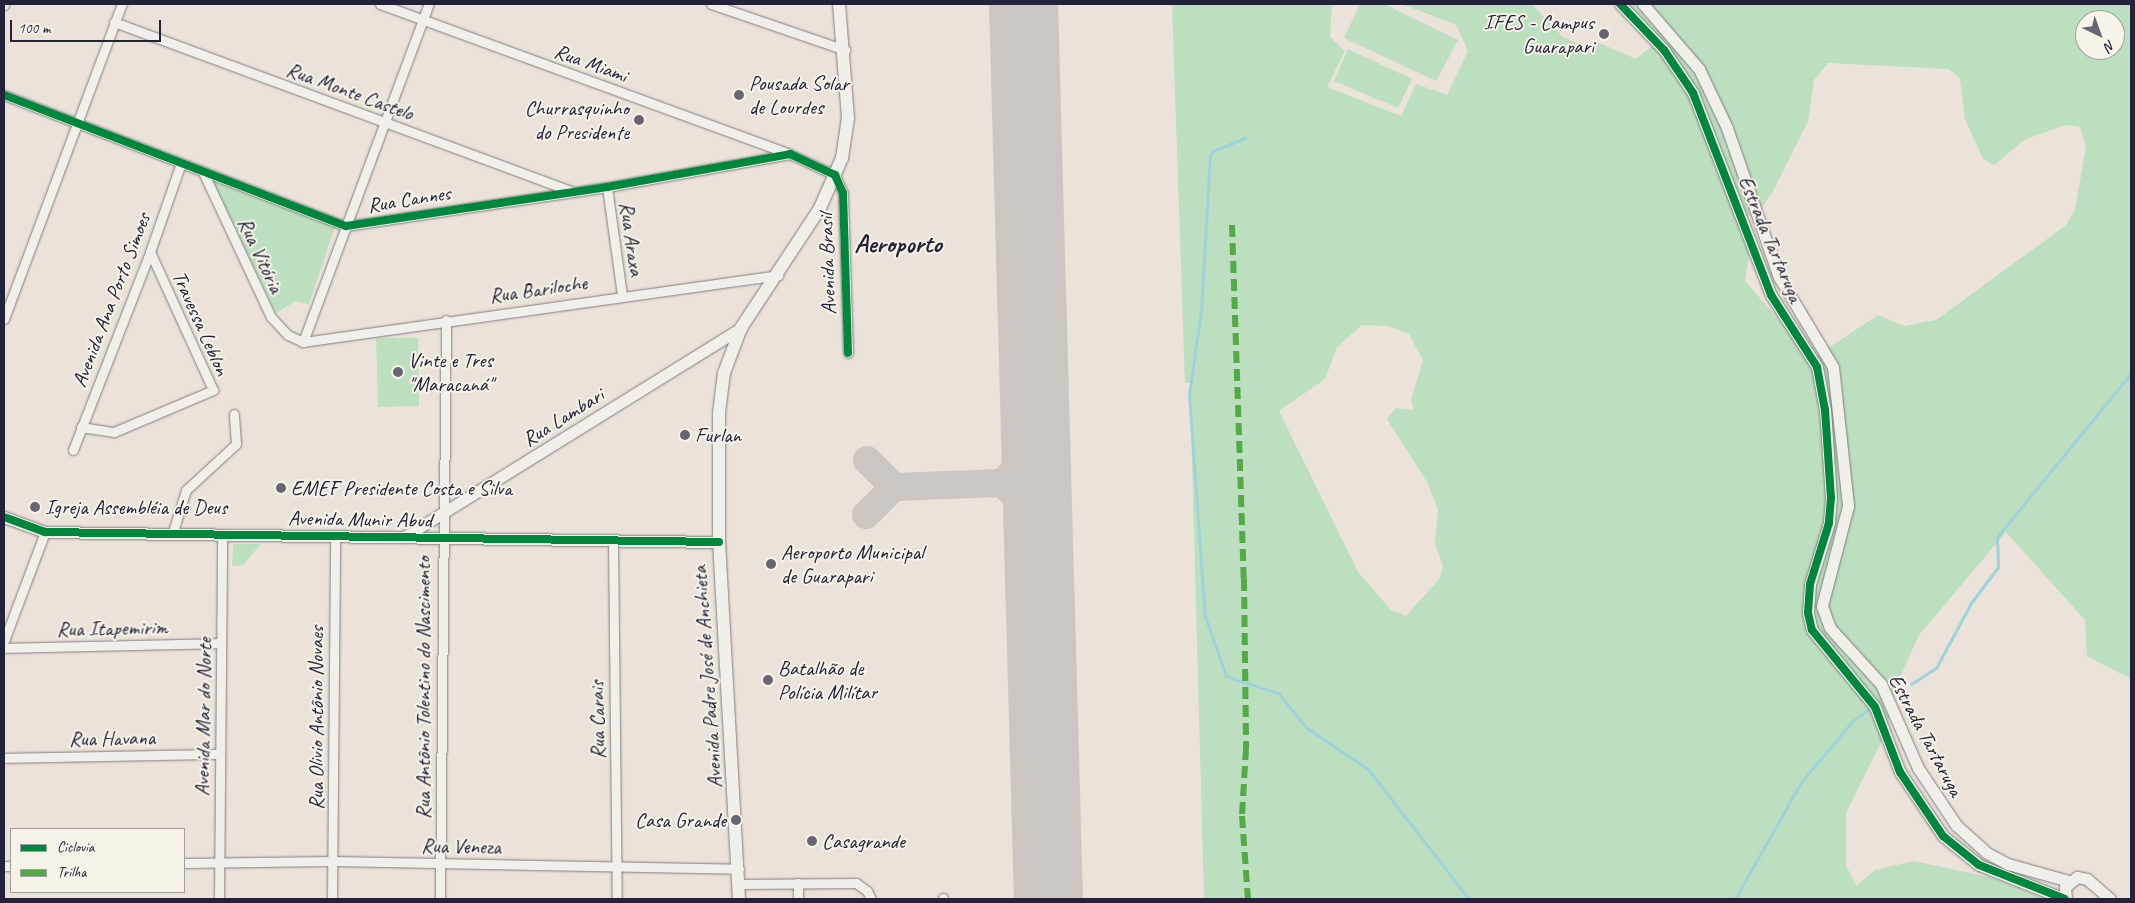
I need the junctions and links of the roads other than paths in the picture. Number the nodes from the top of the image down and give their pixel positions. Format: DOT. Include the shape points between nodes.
graph roads {
  1 [pos="122,4"];
  2 [pos="380,4"];
  3 [pos="428,4"];
  4 [pos="711,4"];
  5 [pos="839,4"];
  6 [pos="1620,4"];
  7 [pos="1643,4"];
  8 [pos="422,20"];
  9 [pos="114,22"];
  10 [pos="845,50"];
  11 [pos="4,95"];
  12 [pos="384,122"];
  13 [pos="76,123"];
  14 [pos="790,154"];
  15 [pos="181,163"];
  16 [pos="202,172"];
  17 [pos="835,175"];
  18 [pos="607,187"];
  19 [pos="574,192"];
  20 [pos="346,226"];
  21 [pos="150,252"];
  22 [pos="779,275"];
  23 [pos="622,295"];
  24 [pos="4,319"];
  25 [pos="446,320"];
  26 [pos="741,328"];
  27 [pos="302,342"];
  28 [pos="848,353"];
  29 [pos="234,414"];
  30 [pos="81,427"];
  31 [pos="73,450"];
  32 [pos="442,514"];
  33 [pos="4,517"];
  34 [pos="45,532"];
  35 [pos="172,535"];
  36 [pos="222,535"];
  37 [pos="335,536"];
  38 [pos="404,537"];
  39 [pos="441,538"];
  40 [pos="613,540"];
  41 [pos="719,542"];
  42 [pos="4,641"];
  43 [pos="221,643"];
  44 [pos="4,648"];
  45 [pos="220,754"];
  46 [pos="4,758"];
  47 [pos="332,861"];
  48 [pos="185,863"];
  49 [pos="219,863"];
  50 [pos="440,863"];
  51 [pos="616,867"];
  52 [pos="738,870"];
  53 [pos="2069,881"];
  54 [pos="739,884"];
  55 [pos="798,884"];
  56 [pos="2093,886"];
  57 [pos="219,899"];
  58 [pos="332,899"];
  59 [pos="440,899"];
  60 [pos="617,899"];
  61 [pos="739,899"];
  62 [pos="798,899"];
  63 [pos="871,899"];
  64 [pos="2065,899"];
  65 [pos="2092,899"];
  66 [pos="2110,899"];
  1 -- 9 [label="street"];
  2 -- 8 [label="street, Rua Miami"];
  3 -- 8 [label="street"];
  4 -- 10 [label="street"];
  5 -- 10 [label="main road, Avenida Padre José de Anchieta"];
  6 -- 64 [label="street, Estrada Tartaruga" via="1664,50 1693,93 1771,295 1817,367 1828,440 1831,498 1829,523 1810,584 1808,613 1812,630 1876,707 1900,772 1943,836 1979,865"];
  7 -- 53 [label="street, Estrada Tartaruga" via="1699,69 1739,160 1779,277 1833,367 1840,406 1848,506 1822,606 1830,628 1881,684 1918,768 1956,825 1988,853 2008,864"];
  8 -- 12 [label="street"];
  8 -- 14 [label="street, Rua Miami"];
  9 -- 12 [label="street, Rua Monte Castelo"];
  9 -- 13 [label="street"];
  10 -- 17 [label="main road, Avenida Padre José de Anchieta" via="848,118"];
  11 -- 13 [label="street, Rua Cannes"];
  12 -- 19 [label="street, Rua Monte Castelo"];
  12 -- 20 [label="street"];
  13 -- 15 [label="street, Rua Cannes"];
  13 -- 24 [label="street"];
  14 -- 17 [label="street"];
  14 -- 18 [label="street, Rua Cannes"];
  15 -- 16 [label="street, Rua Cannes"];
  15 -- 21 [label="street, Avenida Ana Porto Simoes"];
  16 -- 20 [label="street, Rua Cannes"];
  16 -- 27 [label="street, Rua Vitória" via="271,317 288,335"];
  17 -- 22 [label="main road, Avenida Padre José de Anchieta"];
  17 -- 28 [label="street, Avenida Brasil" via="842,193"];
  18 -- 19 [label="street, Rua Cannes"];
  18 -- 23 [label="street, Rua Araxa"];
  19 -- 20 [label="street, Rua Cannes"];
  20 -- 27 [label="street"];
  21 -- 30 [label="street, Avenida Ana Porto Simoes"];
  21 -- 30 [label="street, Travessa Leblon" via="212,390 114,432"];
  22 -- 23 [label="street, Rua Bariloche"];
  22 -- 26 [label="main road, Avenida Padre José de Anchieta"];
  23 -- 25 [label="street, Rua Bariloche"];
  25 -- 27 [label="street, Rua Bariloche"];
  25 -- 32 [label="street, Rua Antônio Tolentino do Nascimento"];
  26 -- 32 [label="street, Rua Lambari"];
  26 -- 41 [label="main road, Avenida Padre José de Anchieta" via="724,373 719,413"];
  29 -- 35 [label="street" via="236,444 186,490"];
  30 -- 31 [label="street, Avenida Ana Porto Simoes"];
  32 -- 38 [label="street, Rua Lambari"];
  32 -- 39 [label="street, Rua Antônio Tolentino do Nascimento"];
  33 -- 34 [label="street, Avenida Munir Abud"];
  34 -- 35 [label="street, Avenida Munir Abud"];
  34 -- 42 [label="street"];
  35 -- 36 [label="street, Avenida Munir Abud"];
  36 -- 37 [label="street, Avenida Munir Abud"];
  36 -- 43 [label="street, Avenida Mar do Norte"];
  37 -- 38 [label="street, Avenida Munir Abud"];
  37 -- 47 [label="street, Rua Olivio Antônio Novaes"];
  38 -- 39 [label="street, Avenida Munir Abud"];
  39 -- 40 [label="street, Avenida Munir Abud"];
  39 -- 50 [label="street, Rua Antônio Tolentino do Nascimento"];
  40 -- 41 [label="street, Avenida Munir Abud"];
  40 -- 51 [label="street, Rua Carais"];
  41 -- 52 [label="main road, Avenida Padre José de Anchieta"];
  43 -- 44 [label="street, Rua Itapemirim"];
  43 -- 45 [label="street, Avenida Mar do Norte"];
  45 -- 46 [label="street, Rua Havana"];
  45 -- 49 [label="street, Avenida Mar do Norte"];
  47 -- 49 [label="street, Rua Veneza"];
  47 -- 50 [label="street, Rua Veneza"];
  47 -- 58 [label="street, Rua Olivio Antônio Novaes"];
  48 -- 49 [label="street, Rua Veneza"];
  49 -- 57 [label="street, Avenida Mar do Norte"];
  50 -- 51 [label="street, Rua Veneza"];
  50 -- 59 [label="street, Rua Antônio Tolentino do Nascimento"];
  51 -- 52 [label="street, Rua Veneza"];
  51 -- 60 [label="street, Rua Carais"];
  52 -- 54 [label="main road, Avenida Padre José de Anchieta"];
  53 -- 56 [label="street, Estrada Tartaruga" via="2082,878"];
  53 -- 64 [label="street"];
  54 -- 55 [label="street"];
  54 -- 61 [label="main road, Avenida Padre José de Anchieta"];
  55 -- 62 [label="street"];
  55 -- 63 [label="street" via="856,884 868,891"];
  56 -- 65 [label="street"];
  56 -- 66 [label="street"];
}
